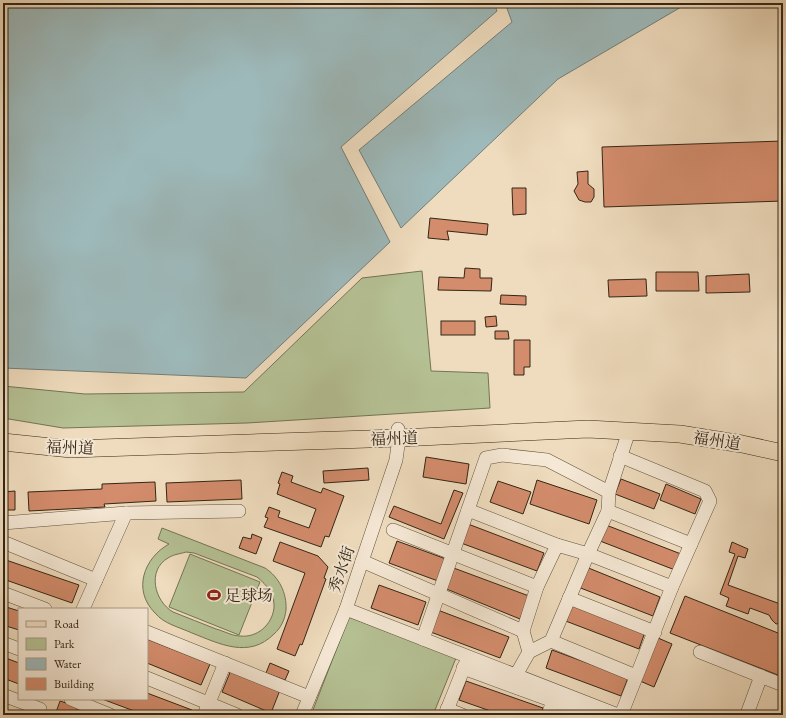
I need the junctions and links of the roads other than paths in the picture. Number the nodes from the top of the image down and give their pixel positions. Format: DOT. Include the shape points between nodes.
graph roads {
  1 [pos="629,431"];
  2 [pos="399,434"];
  3 [pos="3,436"];
  4 [pos="3,442"];
  5 [pos="783,445"];
  6 [pos="783,454"];
  7 [pos="620,456"];
  8 [pos="609,492"];
  9 [pos="468,510"];
  10 [pos="239,511"];
  11 [pos="608,511"];
  12 [pos="126,513"];
  13 [pos="3,523"];
  14 [pos="393,530"];
  15 [pos="3,542"];
  16 [pos="691,544"];
  17 [pos="557,545"];
  18 [pos="453,554"];
  19 [pos="588,554"];
  20 [pos="362,561"];
  21 [pos="96,580"];
  22 [pos="537,587"];
  23 [pos="672,587"];
  24 [pos="3,593"];
  25 [pos="438,595"];
  26 [pos="569,598"];
  27 [pos="42,608"];
  28 [pos="86,608"];
  29 [pos="346,609"];
  30 [pos="523,631"];
  31 [pos="148,632"];
  32 [pos="655,632"];
  33 [pos="423,639"];
  34 [pos="551,641"];
  35 [pos="3,643"];
  36 [pos="18,649"];
  37 [pos="529,652"];
  38 [pos="700,652"];
  39 [pos="465,662"];
  40 [pos="225,663"];
  41 [pos="516,675"];
  42 [pos="636,676"];
  43 [pos="761,676"];
  44 [pos="148,679"];
  45 [pos="783,685"];
  46 [pos="3,695"];
  47 [pos="309,697"];
  48 [pos="73,700"];
  49 [pos="553,701"];
  50 [pos="40,708"];
  51 [pos="207,709"];
  52 [pos="446,712"];
  53 [pos="746,714"];
  54 [pos="110,715"];
  55 [pos="237,715"];
  56 [pos="302,715"];
  57 [pos="462,715"];
  58 [pos="548,715"];
  59 [pos="587,715"];
  60 [pos="619,715"];
  1 -- 2 [label="main road, 福州道" via="588,429"];
  1 -- 6 [label="main road, 福州道" via="680,434 742,444"];
  1 -- 7 [label="street"];
  2 -- 3 [label="main road, 福州道" via="64,442"];
  2 -- 4 [label="main road, 福州道" via="70,449"];
  2 -- 5 [label="main road, 福州道" via="536,422 589,422 697,429"];
  2 -- 20 [label="street, 秀水街" via="396,460"];
  7 -- 8 [label="street"];
  7 -- 16 [label="street" via="705,491 710,501"];
  8 -- 9 [label="street" via="547,460 502,455 486,458"];
  8 -- 11 [label="street"];
  9 -- 17 [label="street"];
  9 -- 18 [label="street"];
  10 -- 12 [label="street"];
  11 -- 16 [label="street"];
  11 -- 19 [label="street"];
  12 -- 13 [label="street"];
  12 -- 21 [label="street"];
  14 -- 18 [label="street"];
  15 -- 21 [label="street"];
  16 -- 23 [label="street"];
  17 -- 19 [label="street"];
  17 -- 22 [label="street"];
  18 -- 22 [label="street"];
  18 -- 25 [label="street"];
  19 -- 23 [label="street"];
  19 -- 26 [label="street"];
  20 -- 25 [label="street"];
  20 -- 29 [label="street, 秀水街"];
  21 -- 28 [label="street"];
  22 -- 30 [label="street"];
  23 -- 32 [label="street"];
  24 -- 27 [label="street"];
  25 -- 30 [label="street"];
  25 -- 33 [label="street"];
  26 -- 32 [label="street"];
  26 -- 34 [label="street"];
  29 -- 33 [label="street"];
  29 -- 47 [label="street, 秀水街"];
  30 -- 37 [label="street"];
  31 -- 40 [label="street"];
  32 -- 42 [label="street"];
  33 -- 39 [label="street"];
  34 -- 37 [label="street"];
  34 -- 42 [label="street"];
  35 -- 36 [label="street"];
  37 -- 41 [label="street"];
  38 -- 43 [label="street"];
  39 -- 41 [label="street"];
  39 -- 49 [label="street"];
  39 -- 52 [label="street"];
  40 -- 47 [label="street"];
  40 -- 51 [label="street"];
  41 -- 60 [label="street"];
  42 -- 60 [label="street"];
  43 -- 45 [label="street"];
  43 -- 53 [label="street"];
  44 -- 51 [label="street"];
  46 -- 50 [label="street"];
  47 -- 56 [label="street, 秀水街"];
  48 -- 54 [label="street"];
  49 -- 58 [label="street"];
  49 -- 59 [label="street"];
  51 -- 55 [label="street"];
  52 -- 57 [label="street"];
}
